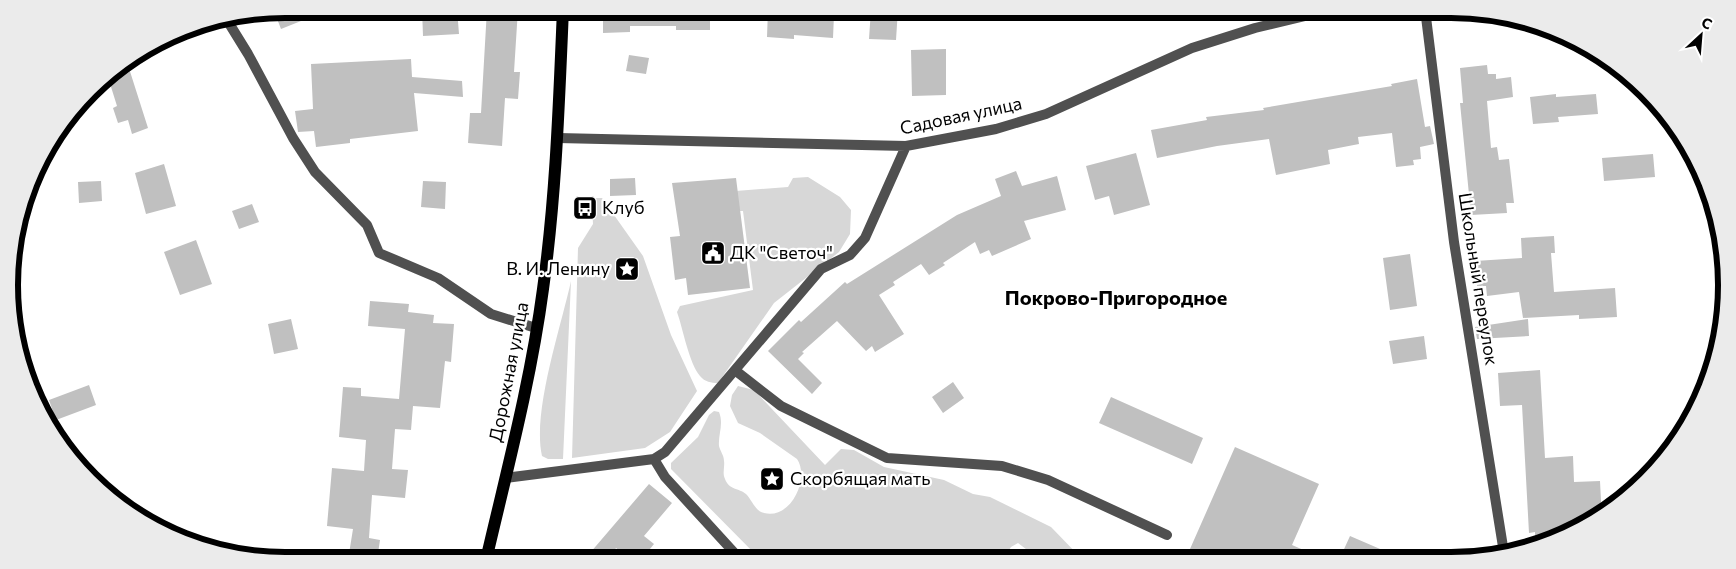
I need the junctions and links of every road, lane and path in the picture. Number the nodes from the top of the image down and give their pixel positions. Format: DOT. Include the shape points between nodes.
graph roads {
  1 [pos="563,18"];
  2 [pos="1297,18"];
  3 [pos="1426,18"];
  4 [pos="229,24"];
  5 [pos="558,138"];
  6 [pos="906,146"];
  7 [pos="536,328"];
  8 [pos="736,371"];
  9 [pos="654,459"];
  10 [pos="505,478"];
  11 [pos="1167,535"];
  12 [pos="1503,546"];
  13 [pos="488,552"];
  14 [pos="734,552"];
  1 -- 5 [label="main road, Дорожная улица"];
  2 -- 6 [label="street, Садовая улица" via="1192,48 1046,114 996,129"];
  3 -- 12 [label="street, Школьный переулок" via="1454,242"];
  4 -- 7 [label="street" via="315,172 367,225 379,253 438,278 491,314"];
  5 -- 6 [label="street, Садовая улица"];
  5 -- 7 [label="main road, Дорожная улица"];
  6 -- 8 [label="street" via="865,238 850,255 821,269"];
  7 -- 10 [label="main road, Дорожная улица"];
  8 -- 9 [label="street" via="665,452"];
  8 -- 11 [label="street" via="781,406 887,458 1002,466 1048,480"];
  9 -- 10 [label="street"];
  9 -- 14 [label="street" via="665,477"];
  10 -- 13 [label="main road, Дорожная улица"];
}
